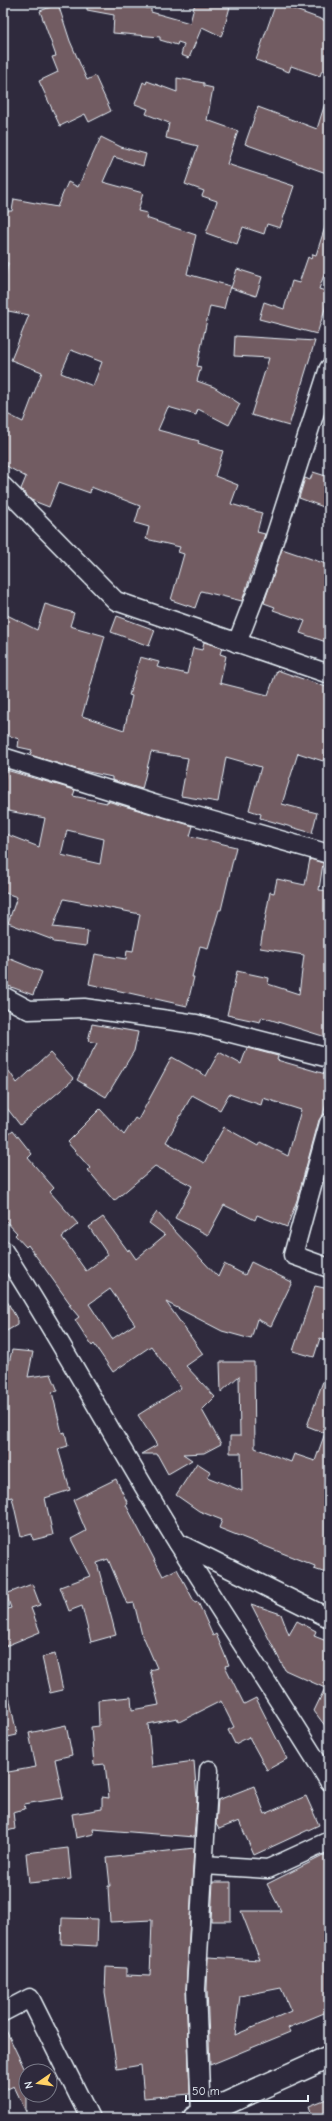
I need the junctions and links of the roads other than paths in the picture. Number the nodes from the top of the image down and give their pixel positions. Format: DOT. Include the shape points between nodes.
graph roads {
  1 [pos="329,368"];
  2 [pos="3,486"];
  3 [pos="237,643"];
  4 [pos="329,674"];
  5 [pos="3,757"];
  6 [pos="329,854"];
  7 [pos="3,996"];
  8 [pos="329,1058"];
  9 [pos="329,1123"];
  10 [pos="3,1250"];
  11 [pos="329,1268"];
  12 [pos="178,1543"];
  13 [pos="329,1618"];
  14 [pos="210,1770"];
  15 [pos="329,1781"];
  16 [pos="329,1841"];
  17 [pos="204,1864"];
  18 [pos="3,2012"];
  19 [pos="329,2057"];
  20 [pos="197,2117"];
  21 [pos="90,2118"];
  1 -- 3 [label="street" via="262,578"];
  2 -- 3 [label="street" via="116,601"];
  3 -- 4 [label="street"];
  5 -- 6 [label="street" via="163,807"];
  7 -- 8 [label="street" via="29,1010 84,1008 196,1024"];
  9 -- 11 [label="street" via="293,1255"];
  10 -- 12 [label="street" via="43,1313"];
  12 -- 13 [label="street"];
  12 -- 15 [label="street" via="268,1681"];
  14 -- 17 [label="street"];
  16 -- 17 [label="street" via="268,1869"];
  17 -- 20 [label="street" via="196,1989"];
  18 -- 21 [label="street" via="30,1998"];
  19 -- 20 [label="highway"];
}
